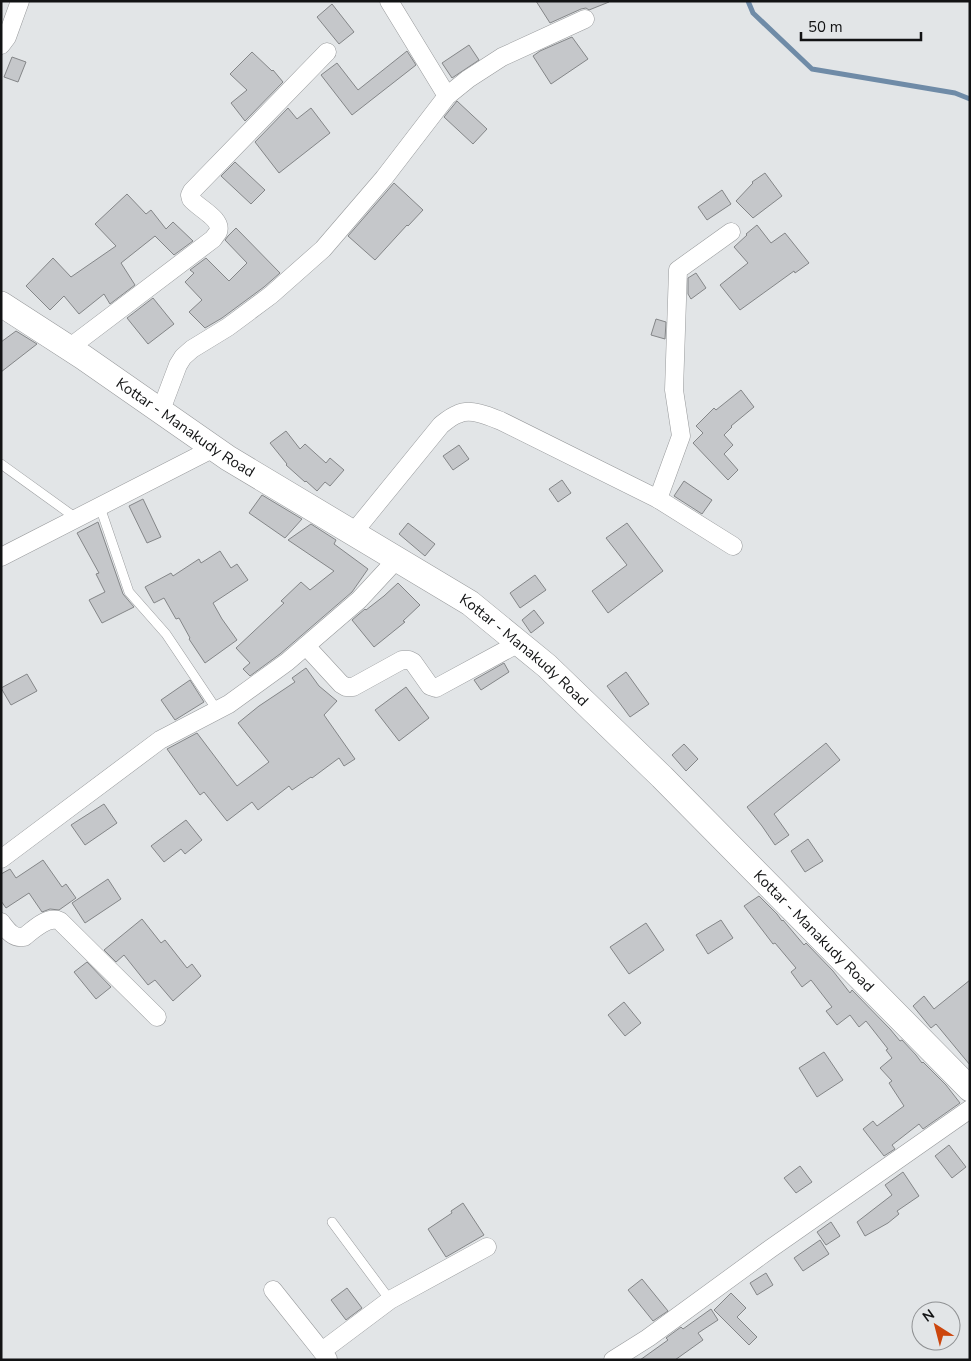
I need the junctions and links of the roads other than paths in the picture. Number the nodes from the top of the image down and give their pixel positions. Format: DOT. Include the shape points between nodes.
graph roads {
  1 [pos="20,1"];
  2 [pos="389,1"];
  3 [pos="585,19"];
  4 [pos="1,44"];
  5 [pos="327,52"];
  6 [pos="447,96"];
  7 [pos="731,232"];
  8 [pos="1,304"];
  9 [pos="70,348"];
  10 [pos="160,410"];
  11 [pos="214,448"];
  12 [pos="1,464"];
  13 [pos="658,499"];
  14 [pos="100,507"];
  15 [pos="76,518"];
  16 [pos="352,533"];
  17 [pos="733,546"];
  18 [pos="1,557"];
  19 [pos="397,559"];
  20 [pos="519,642"];
  21 [pos="306,646"];
  22 [pos="218,710"];
  23 [pos="1,859"];
  24 [pos="1,922"];
  25 [pos="157,1017"];
  26 [pos="970,1089"];
  27 [pos="970,1109"];
  28 [pos="332,1222"];
  29 [pos="487,1247"];
  30 [pos="273,1290"];
  31 [pos="390,1300"];
  32 [pos="325,1356"];
  33 [pos="613,1360"];
  1 -- 4 [label="street" via="7,37"];
  2 -- 6 [label="street"];
  3 -- 6 [label="street" via="502,57"];
  5 -- 9 [label="street" via="192,191 191,199 217,223 218,232 213,239"];
  6 -- 10 [label="street" via="384,178 323,249 271,295 183,357"];
  7 -- 13 [label="street" via="678,270 674,390 681,436"];
  8 -- 9 [label="main road, Kottar - Manakudy Road"];
  9 -- 10 [label="main road, Kottar - Manakudy Road"];
  10 -- 11 [label="main road, Kottar - Manakudy Road"];
  11 -- 14 [label="street"];
  11 -- 16 [label="main road, Kottar - Manakudy Road"];
  12 -- 15 [label="lane"];
  13 -- 16 [label="street" via="501,421 484,414 466,412 440,425"];
  13 -- 17 [label="street"];
  14 -- 15 [label="street"];
  14 -- 22 [label="lane" via="129,592 166,634"];
  15 -- 18 [label="street"];
  16 -- 19 [label="main road, Kottar - Manakudy Road"];
  19 -- 20 [label="main road, Kottar - Manakudy Road" via="470,603"];
  19 -- 21 [label="street" via="359,600"];
  20 -- 21 [label="street" via="436,688 430,686 409,660 402,660 353,687 346,687"];
  20 -- 26 [label="main road, Kottar - Manakudy Road" via="662,777"];
  21 -- 22 [label="street"];
  22 -- 23 [label="street" via="160,740"];
  24 -- 25 [label="street" via="14,936 20,937 50,919 60,921"];
  27 -- 33 [label="street"];
  28 -- 31 [label="lane"];
  29 -- 31 [label="street"];
  30 -- 32 [label="street"];
  31 -- 32 [label="street"];
}
